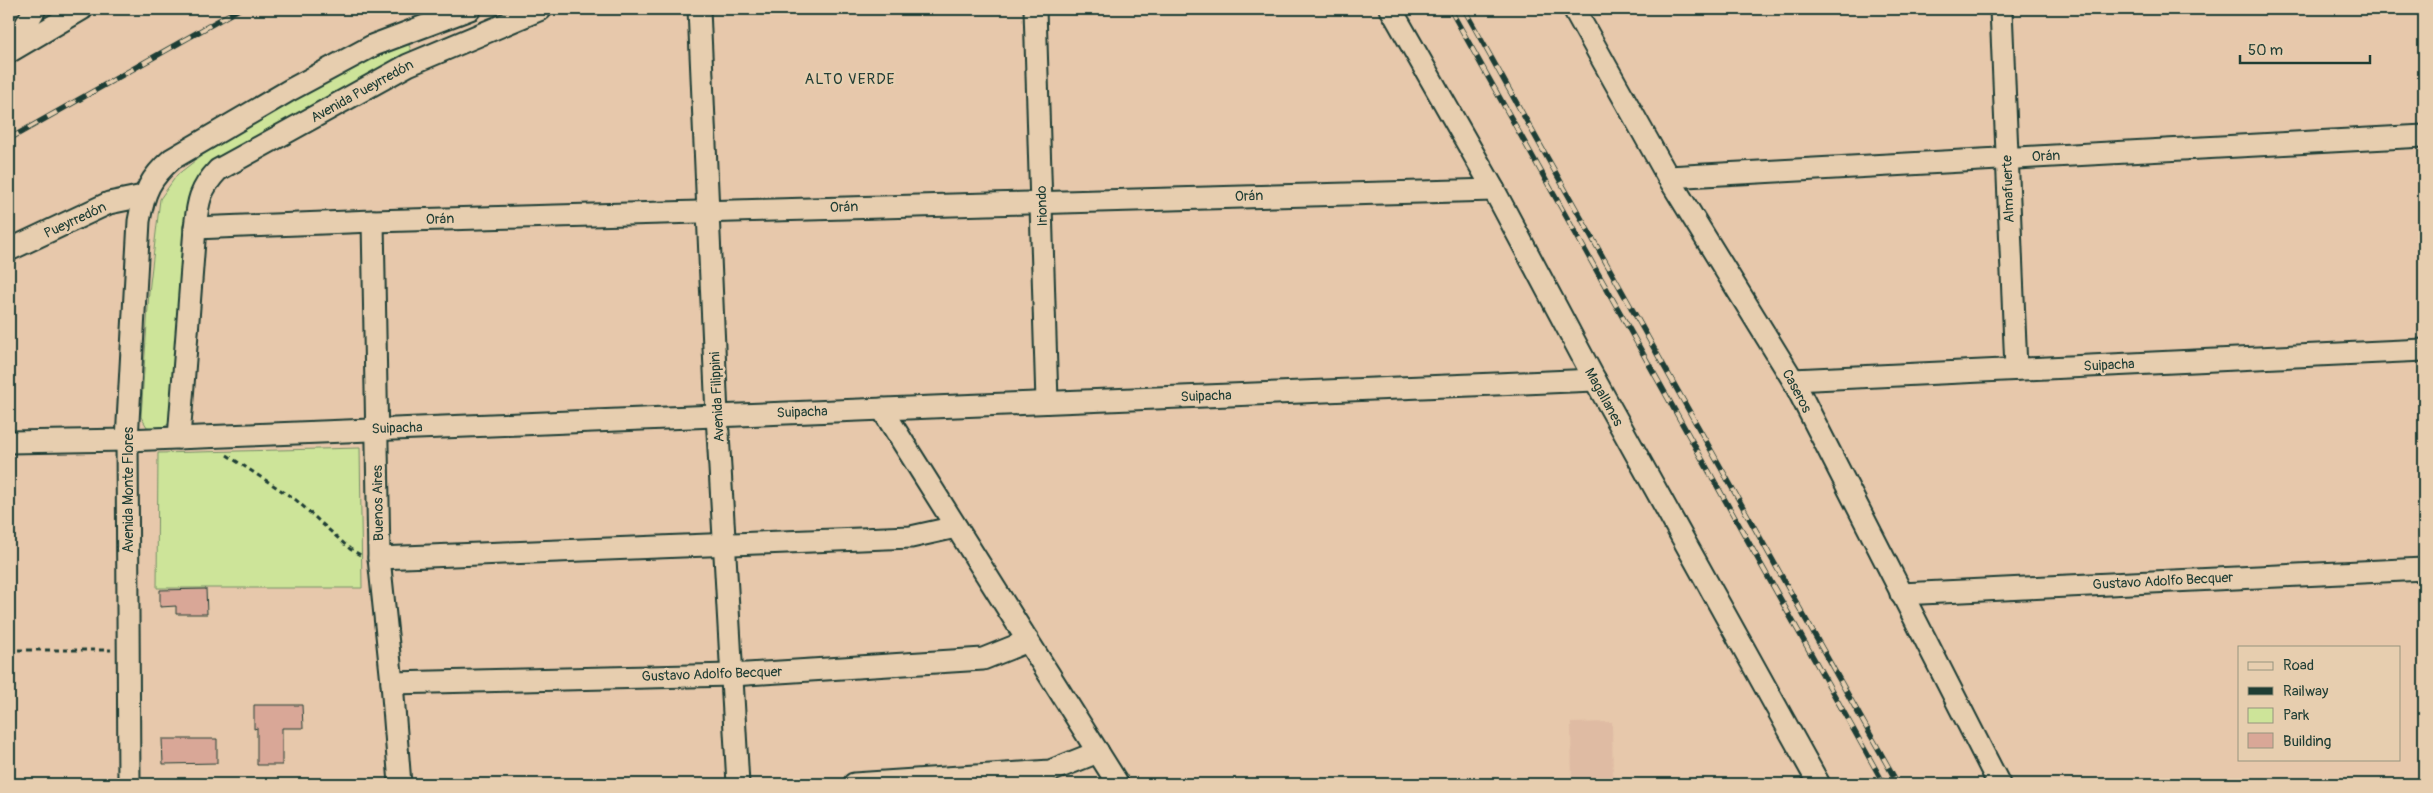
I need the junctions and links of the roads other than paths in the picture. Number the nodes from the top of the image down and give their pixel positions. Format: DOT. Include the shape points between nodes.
graph roads {
  1 [pos="35,9"];
  2 [pos="82,9"];
  3 [pos="470,9"];
  4 [pos="525,9"];
  5 [pos="541,9"];
  6 [pos="700,9"];
  7 [pos="1036,9"];
  8 [pos="1391,9"];
  9 [pos="1574,9"];
  10 [pos="2001,9"];
  11 [pos="412,31"];
  12 [pos="9,51"];
  13 [pos="2424,136"];
  14 [pos="2007,158"];
  15 [pos="1668,177"];
  16 [pos="1494,190"];
  17 [pos="143,196"];
  18 [pos="1042,202"];
  19 [pos="708,211"];
  20 [pos="373,221"];
  21 [pos="195,228"];
  22 [pos="9,250"];
  23 [pos="2424,350"];
  24 [pos="2016,369"];
  25 [pos="1594,380"];
  26 [pos="1793,380"];
  27 [pos="1047,402"];
  28 [pos="882,409"];
  29 [pos="717,415"];
  30 [pos="377,428"];
  31 [pos="178,438"];
  32 [pos="127,440"];
  33 [pos="9,442"];
  34 [pos="956,527"];
  35 [pos="725,544"];
  36 [pos="379,558"];
  37 [pos="2424,569"];
  38 [pos="1901,594"];
  39 [pos="1028,641"];
  40 [pos="732,675"];
  41 [pos="392,683"];
  42 [pos="1098,752"];
  43 [pos="129,784"];
  44 [pos="400,784"];
  45 [pos="738,784"];
  46 [pos="854,784"];
  47 [pos="1118,784"];
  48 [pos="1819,784"];
  49 [pos="1999,784"];
  1 -- 12 [label="street"];
  2 -- 12 [label="street"];
  3 -- 11 [label="street"];
  4 -- 11 [label="street"];
  5 -- 21 [label="street, Avenida Pueyrredón" via="408,65 218,170 199,197"];
  6 -- 19 [label="street, Avenida Filippini"];
  7 -- 18 [label="street, Iriondo"];
  8 -- 16 [label="street, Magallanes"];
  9 -- 15 [label="street, Caseros"];
  10 -- 14 [label="street, Almafuerte"];
  11 -- 17 [label="street" via="374,45 172,159 158,171"];
  13 -- 14 [label="street, Orán"];
  14 -- 15 [label="street, Orán"];
  14 -- 24 [label="street, Almafuerte"];
  15 -- 26 [label="street, Caseros"];
  16 -- 18 [label="street, Orán"];
  16 -- 25 [label="street, Magallanes"];
  17 -- 22 [label="street, Pueyrredón" via="110,204"];
  17 -- 32 [label="street, Avenida Monte Flores"];
  18 -- 19 [label="street, Orán"];
  18 -- 27 [label="street, Iriondo"];
  19 -- 20 [label="street, Orán"];
  19 -- 29 [label="street, Avenida Filippini"];
  20 -- 21 [label="street, Orán"];
  20 -- 30 [label="street, Buenos Aires"];
  21 -- 31 [label="street"];
  23 -- 24 [label="street, Suipacha"];
  24 -- 26 [label="street, Suipacha"];
  25 -- 27 [label="street, Suipacha"];
  25 -- 48 [label="street, Magallanes"];
  26 -- 38 [label="street, Caseros"];
  27 -- 28 [label="street, Suipacha"];
  28 -- 29 [label="street, Suipacha"];
  28 -- 34 [label="street"];
  29 -- 30 [label="street, Suipacha"];
  29 -- 35 [label="street, Avenida Filippini"];
  30 -- 31 [label="street, Suipacha"];
  30 -- 36 [label="street, Buenos Aires"];
  31 -- 32 [label="street, Suipacha"];
  32 -- 33 [label="street, Suipacha"];
  32 -- 43 [label="street, Avenida Monte Flores"];
  34 -- 35 [label="street" via="910,537"];
  34 -- 39 [label="street"];
  35 -- 36 [label="street"];
  35 -- 40 [label="street, Avenida Filippini"];
  36 -- 41 [label="street, Buenos Aires"];
  37 -- 38 [label="street, Gustavo Adolfo Becquer"];
  38 -- 49 [label="street, Caseros"];
  39 -- 40 [label="street, Gustavo Adolfo Becquer" via="983,659"];
  39 -- 42 [label="street"];
  40 -- 41 [label="street, Gustavo Adolfo Becquer"];
  40 -- 45 [label="street, Avenida Filippini"];
  41 -- 44 [label="street, Buenos Aires"];
  42 -- 46 [label="street" via="1050,771"];
  42 -- 47 [label="street"];
}
